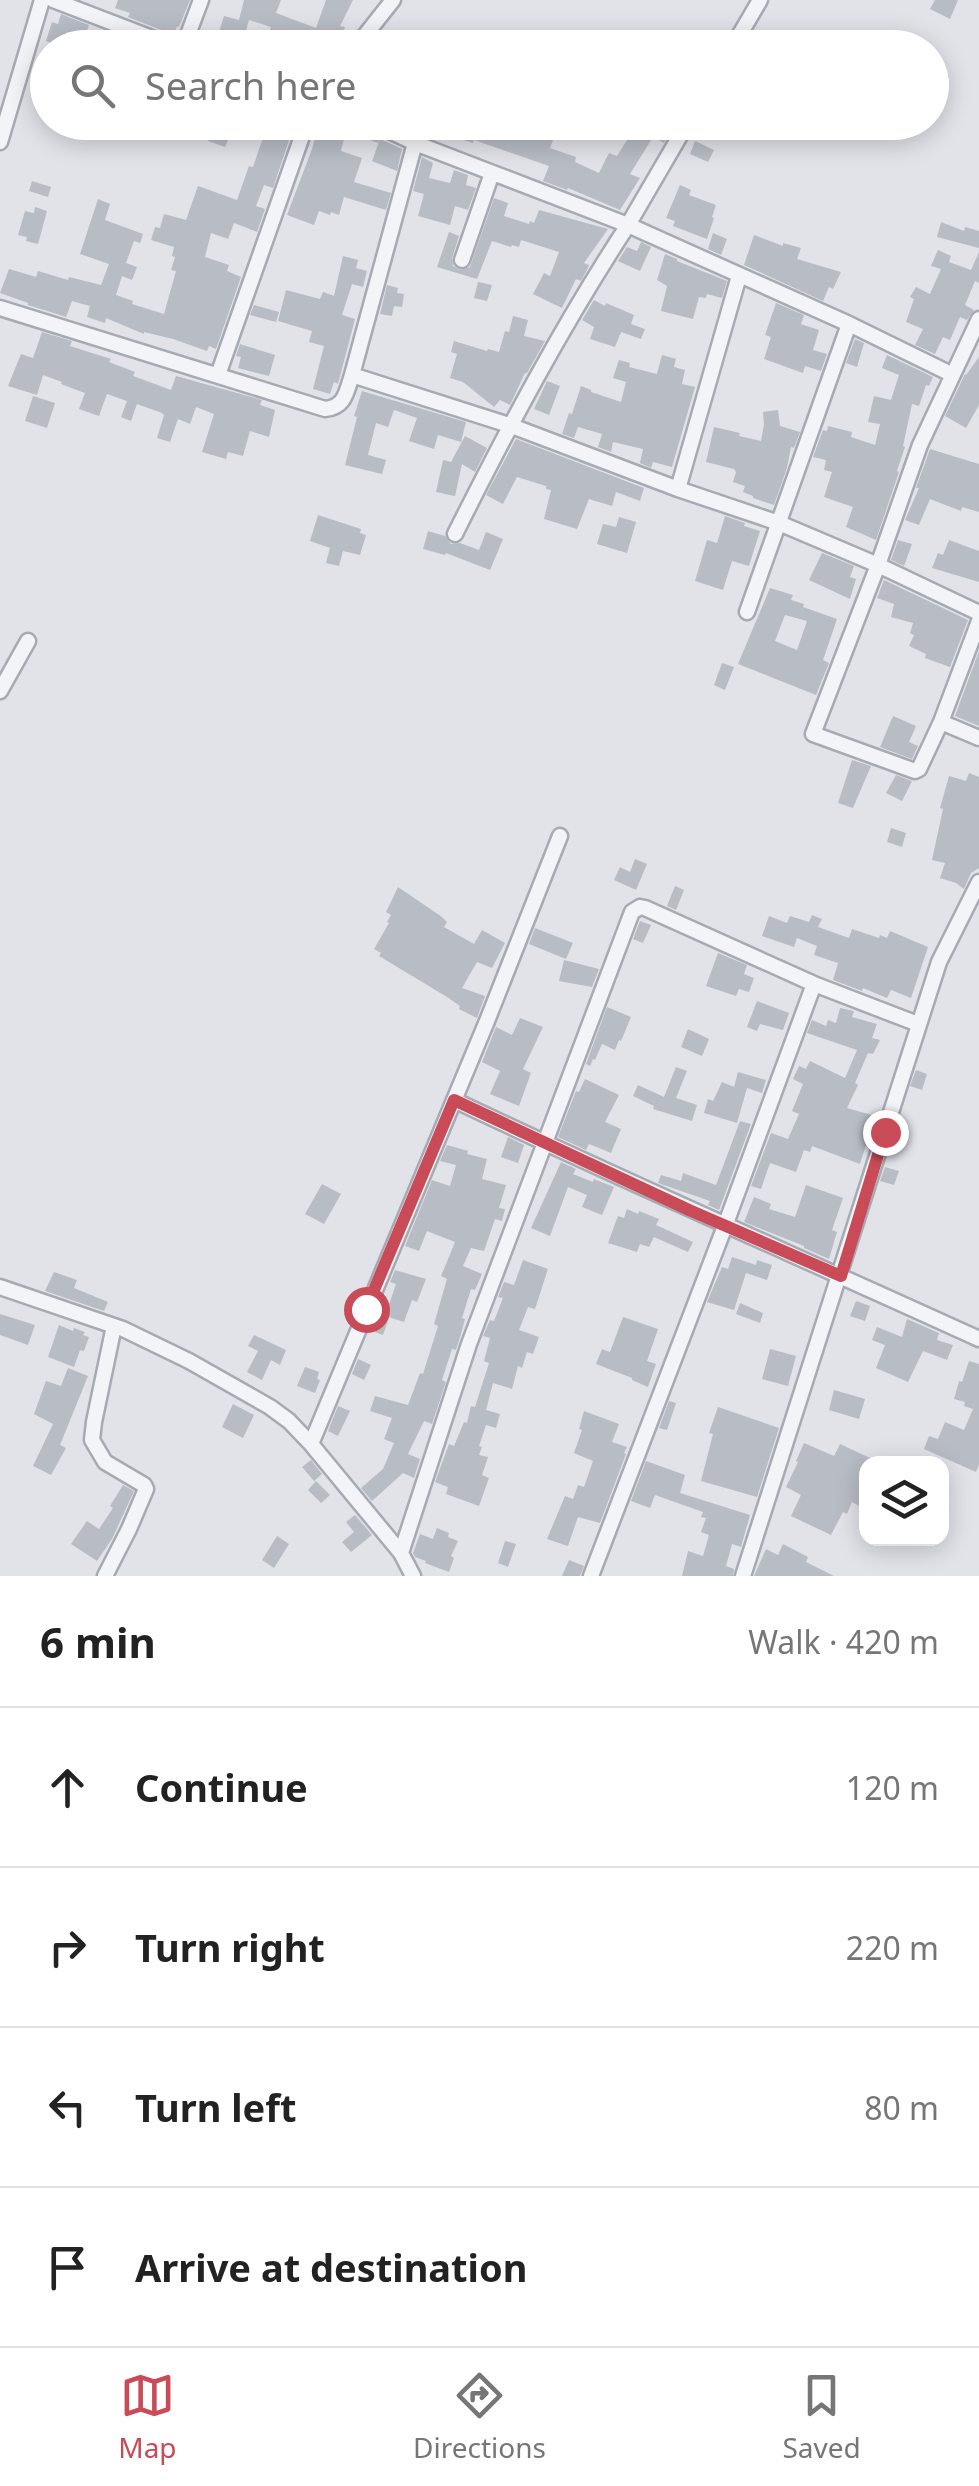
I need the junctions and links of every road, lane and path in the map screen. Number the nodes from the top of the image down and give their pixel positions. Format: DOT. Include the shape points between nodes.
graph roads {
  1 [pos="42,0"];
  2 [pos="53,0"];
  3 [pos="200,0"];
  4 [pos="393,0"];
  5 [pos="760,0"];
  6 [pos="33,30"];
  7 [pos="132,30"];
  8 [pos="188,30"];
  9 [pos="370,30"];
  10 [pos="742,30"];
  11 [pos="30,41"];
  12 [pos="300,140"];
  13 [pos="409,140"];
  14 [pos="678,140"];
  15 [pos="0,142"];
  16 [pos="416,143"];
  17 [pos="492,172"];
  18 [pos="628,225"];
  19 [pos="462,260"];
  20 [pos="739,276"];
  21 [pos="0,308"];
  22 [pos="979,319"];
  23 [pos="849,324"];
  24 [pos="964,352"];
  25 [pos="979,363"];
  26 [pos="952,374"];
  27 [pos="218,375"];
  28 [pos="352,376"];
  29 [pos="510,425"];
  30 [pos="678,489"];
  31 [pos="779,523"];
  32 [pos="455,534"];
  33 [pos="878,565"];
  34 [pos="747,612"];
  35 [pos="979,613"];
  36 [pos="979,622"];
  37 [pos="28,641"];
  38 [pos="0,691"];
  39 [pos="941,722"];
  40 [pos="979,738"];
  41 [pos="560,836"];
  42 [pos="979,882"];
  43 [pos="814,984"];
  44 [pos="918,1024"];
  45 [pos="454,1100"];
  46 [pos="545,1142"];
  47 [pos="725,1226"];
  48 [pos="841,1276"];
  49 [pos="0,1287"];
  50 [pos="114,1326"];
  51 [pos="979,1339"];
  52 [pos="311,1444"];
  53 [pos="401,1553"];
  54 [pos="104,1576"];
  55 [pos="413,1576"];
  56 [pos="591,1576"];
  57 [pos="743,1576"];
  1 -- 6 [label="street"];
  2 -- 7 [label="street"];
  3 -- 8 [label="street"];
  4 -- 9 [label="street"];
  5 -- 10 [label="street"];
  11 -- 15 [label="street"];
  12 -- 27 [label="street"];
  13 -- 16 [label="street"];
  14 -- 18 [label="street"];
  16 -- 17 [label="street"];
  16 -- 28 [label="street"];
  17 -- 18 [label="street"];
  17 -- 19 [label="street"];
  18 -- 20 [label="street"];
  18 -- 29 [label="street"];
  20 -- 23 [label="street"];
  20 -- 30 [label="street"];
  21 -- 27 [label="street"];
  22 -- 24 [label="street"];
  23 -- 26 [label="street"];
  23 -- 31 [label="street"];
  24 -- 25 [label="street"];
  24 -- 26 [label="street"];
  26 -- 33 [label="street"];
  27 -- 28 [label="street" via="325,409 344,401"];
  28 -- 29 [label="street"];
  29 -- 30 [label="street"];
  29 -- 32 [label="street"];
  30 -- 31 [label="street"];
  31 -- 33 [label="street"];
  31 -- 34 [label="street"];
  33 -- 35 [label="street"];
  33 -- 39 [label="street" via="813,734 915,771"];
  36 -- 39 [label="street"];
  37 -- 38 [label="street"];
  39 -- 40 [label="street"];
  41 -- 45 [label="street"];
  42 -- 44 [label="street" via="939,962"];
  43 -- 44 [label="street"];
  43 -- 46 [label="street" via="636,908"];
  43 -- 47 [label="street"];
  44 -- 48 [label="street"];
  45 -- 46 [label="street"];
  45 -- 52 [label="street"];
  46 -- 47 [label="street"];
  46 -- 53 [label="street"];
  47 -- 48 [label="street"];
  47 -- 56 [label="street"];
  48 -- 51 [label="street"];
  48 -- 57 [label="street"];
  49 -- 50 [label="street"];
  50 -- 52 [label="street" via="270,1408"];
  50 -- 54 [label="street" via="92,1440 105,1462 146,1489"];
  52 -- 53 [label="street"];
  53 -- 55 [label="street"];
}
